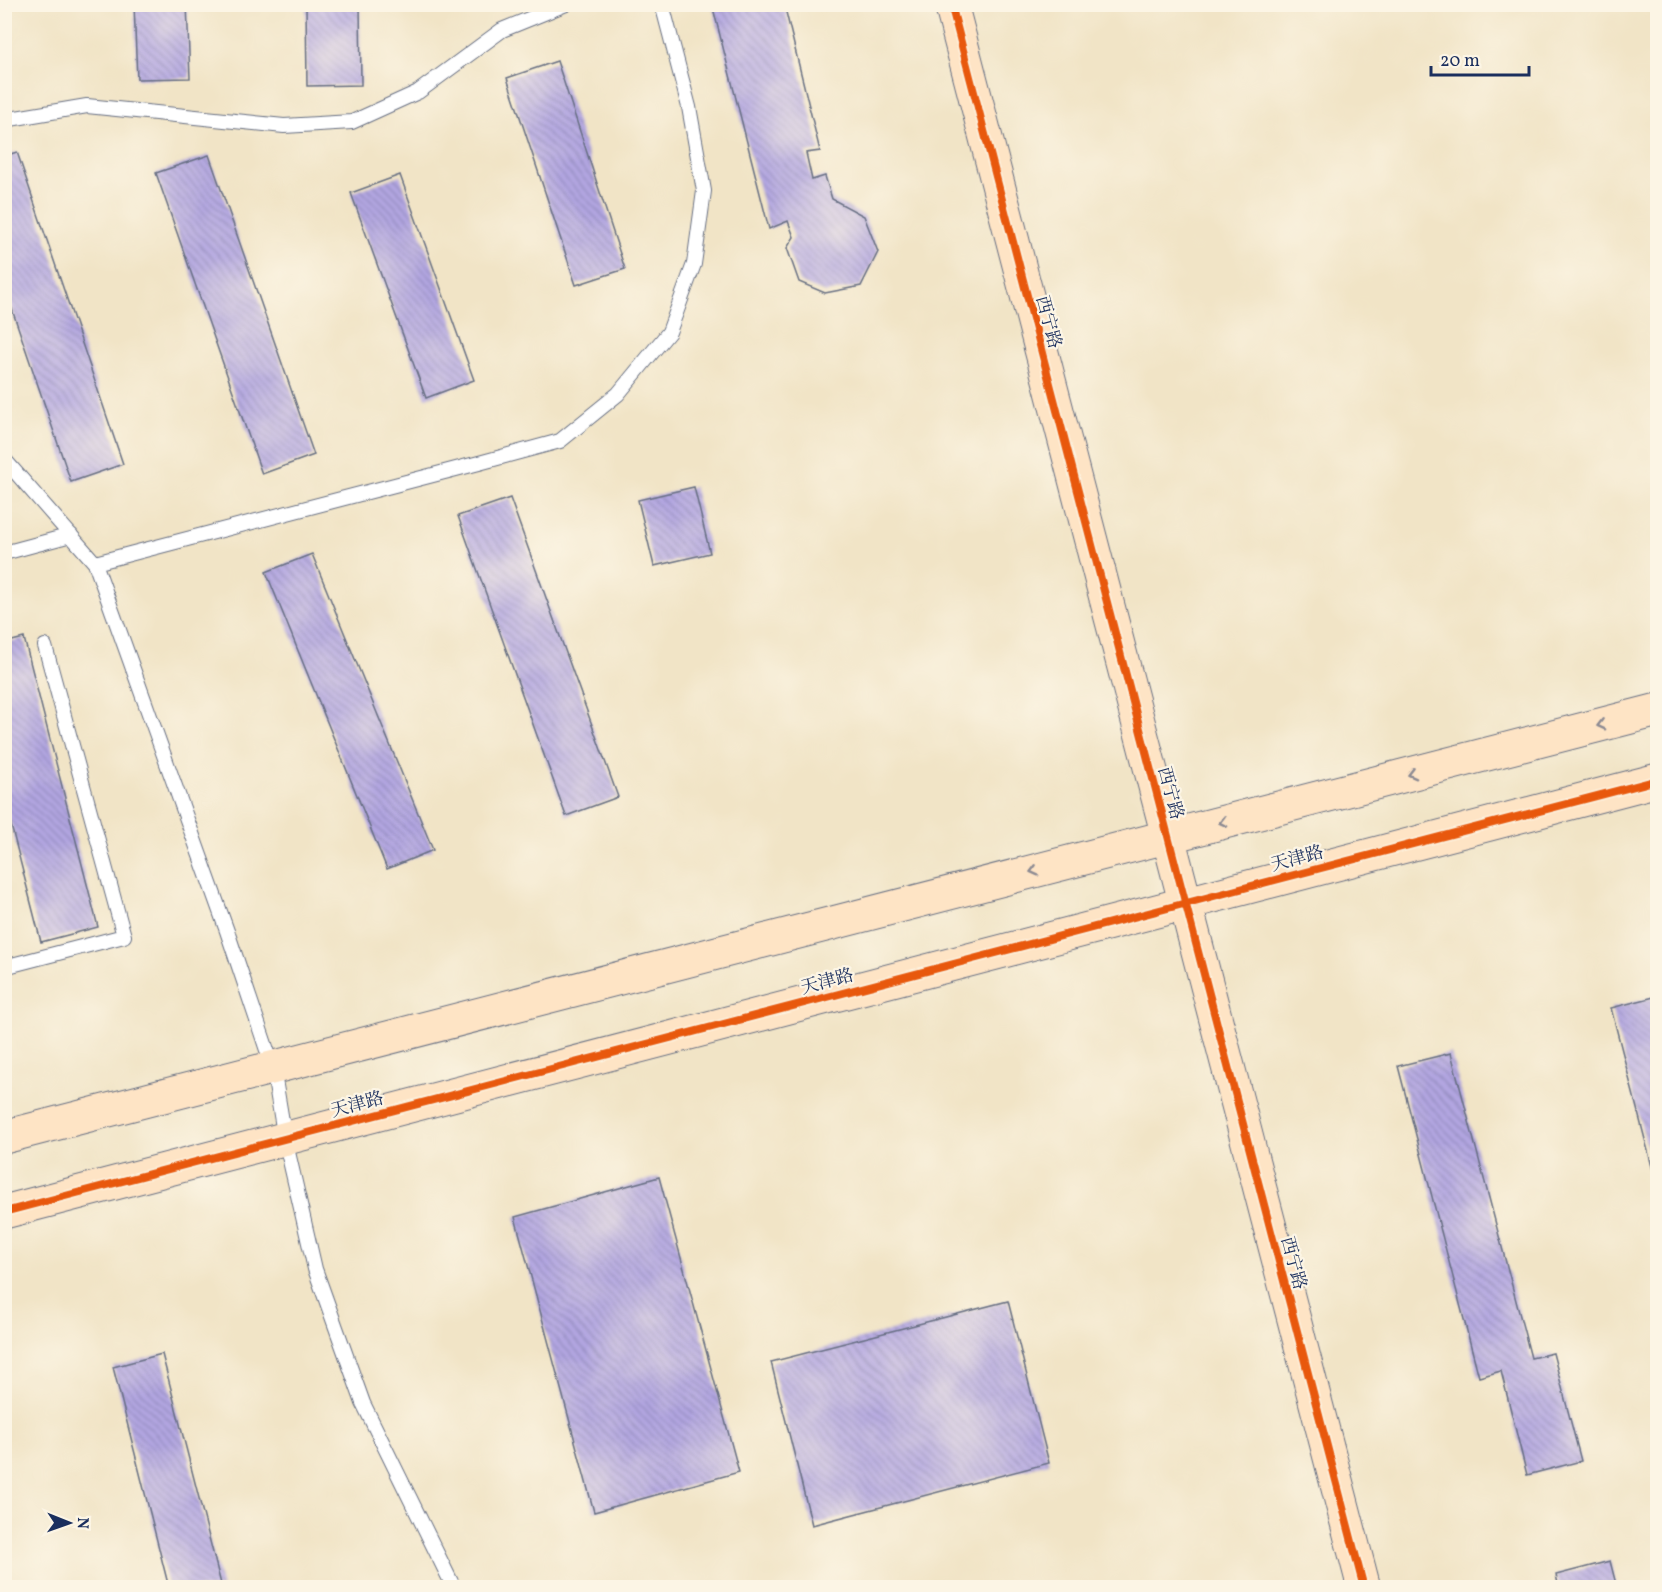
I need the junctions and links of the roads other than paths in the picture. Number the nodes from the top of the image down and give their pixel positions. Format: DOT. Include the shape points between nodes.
graph roads {
  1 [pos="566,4"];
  2 [pos="662,4"];
  3 [pos="951,4"];
  4 [pos="4,120"];
  5 [pos="4,459"];
  6 [pos="71,535"];
  7 [pos="4,553"];
  8 [pos="95,563"];
  9 [pos="45,646"];
  10 [pos="1658,710"];
  11 [pos="1658,780"];
  12 [pos="1167,837"];
  13 [pos="1184,904"];
  14 [pos="4,968"];
  15 [pos="273,1068"];
  16 [pos="4,1137"];
  17 [pos="285,1138"];
  18 [pos="4,1212"];
  19 [pos="454,1587"];
  20 [pos="1364,1587"];
  1 -- 4 [label="lane" via="502,30 418,92 352,123 284,126 87,106"];
  2 -- 8 [label="lane" via="689,107 704,190 694,264 669,332 618,394 560,441"];
  3 -- 12 [label="street, 西宁路"];
  5 -- 6 [label="lane"];
  6 -- 7 [label="lane"];
  6 -- 8 [label="lane"];
  8 -- 15 [label="lane"];
  9 -- 14 [label="lane" via="124,936"];
  10 -- 12 [label="street, one-way"];
  11 -- 13 [label="street, 天津路"];
  12 -- 13 [label="street, 西宁路"];
  12 -- 15 [label="street, one-way"];
  13 -- 17 [label="street, 天津路"];
  13 -- 20 [label="street, 西宁路"];
  15 -- 16 [label="street"];
  15 -- 17 [label="lane"];
  17 -- 18 [label="street, 天津路"];
  17 -- 19 [label="lane" via="315,1269 363,1403"];
}
